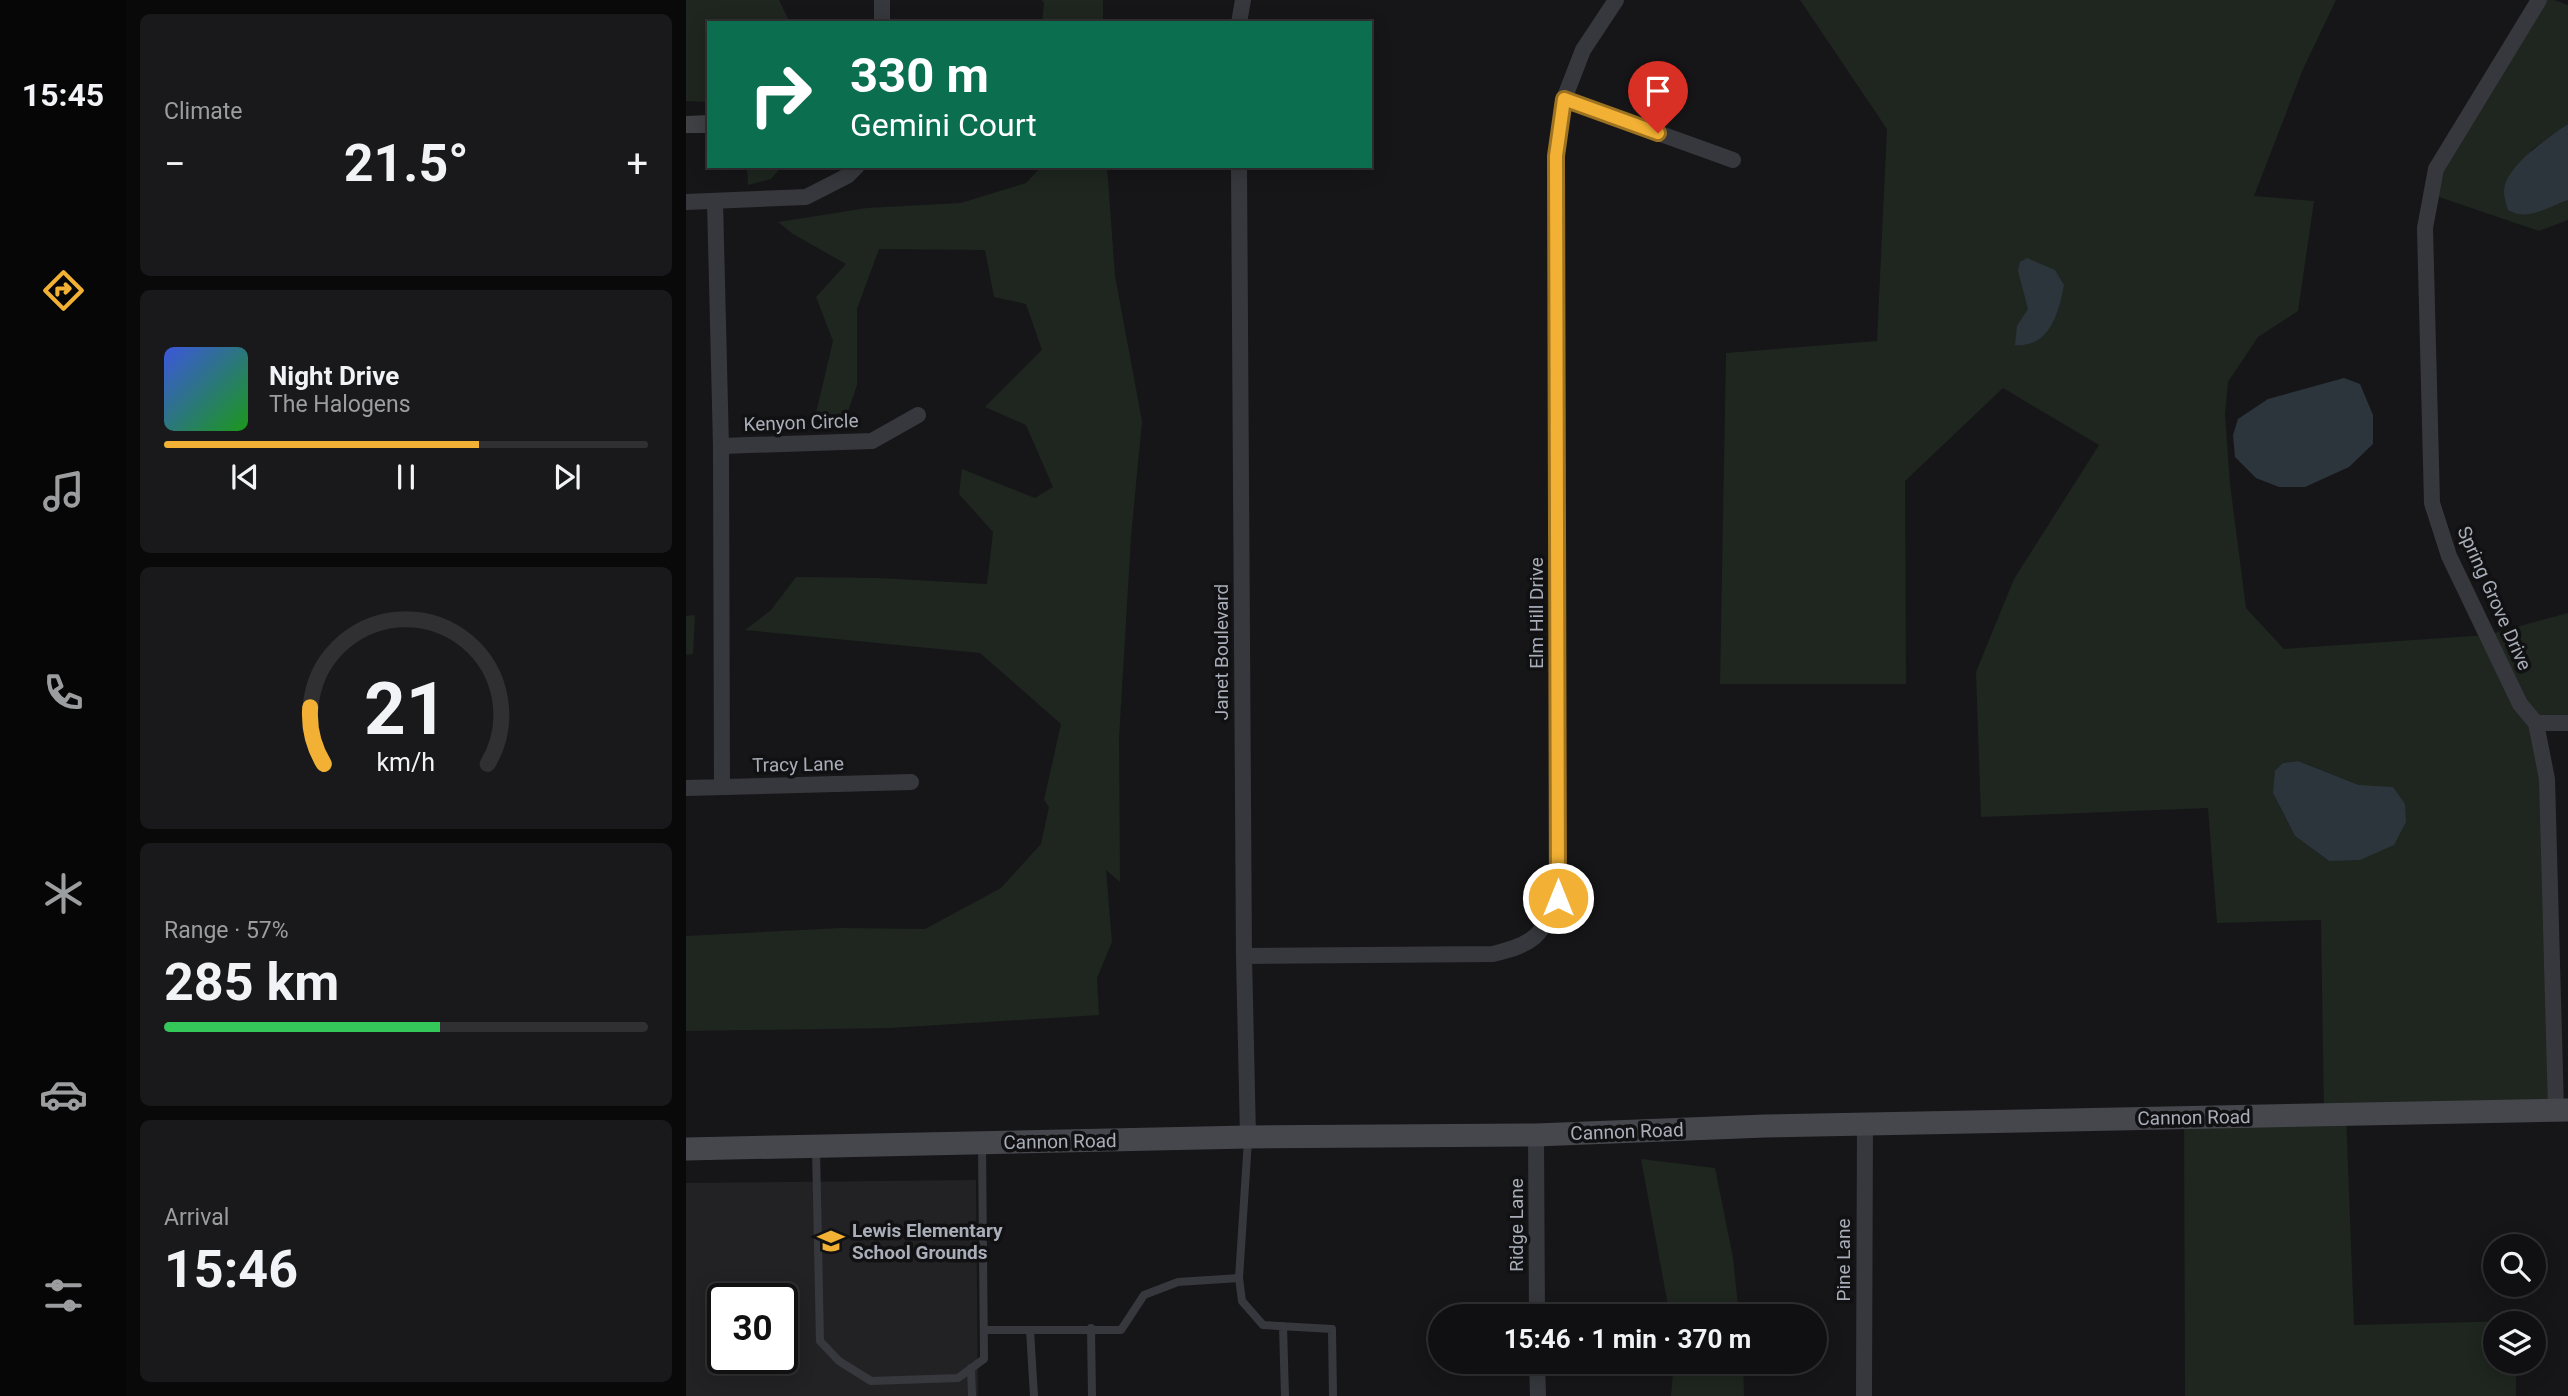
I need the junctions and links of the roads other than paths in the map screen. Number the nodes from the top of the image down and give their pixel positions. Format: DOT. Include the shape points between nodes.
graph roads {
  1 [pos="882,0"];
  2 [pos="1243,0"];
  3 [pos="1616,0"];
  4 [pos="2539,0"];
  5 [pos="882,21"];
  6 [pos="1239,21"];
  7 [pos="1564,99"];
  8 [pos="1733,159"];
  9 [pos="855,168"];
  10 [pos="1239,168"];
  11 [pos="715,201"];
  12 [pos="686,202"];
  13 [pos="918,415"];
  14 [pos="721,446"];
  15 [pos="2536,723"];
  16 [pos="2568,723"];
  17 [pos="911,782"];
  18 [pos="722,787"];
  19 [pos="686,788"];
  20 [pos="1244,956"];
  21 [pos="2562,1110"];
  22 [pos="1865,1124"];
  23 [pos="1536,1135"];
  24 [pos="1248,1137"];
  25 [pos="982,1143"];
  26 [pos="816,1146"];
  27 [pos="686,1149"];
  28 [pos="1239,1278"];
  29 [pos="1537,1304"];
  30 [pos="1283,1326"];
  31 [pos="1091,1328"];
  32 [pos="984,1330"];
  33 [pos="1030,1330"];
  34 [pos="971,1368"];
  35 [pos="1537,1374"];
  36 [pos="972,1396"];
  37 [pos="1034,1396"];
  38 [pos="1092,1396"];
  39 [pos="1285,1396"];
  40 [pos="1333,1396"];
  41 [pos="1538,1396"];
  42 [pos="1864,1396"];
  1 -- 5 [label="street"];
  2 -- 6 [label="street"];
  3 -- 7 [label="street, Elm Hill Drive" via="1583,50"];
  4 -- 15 [label="street, Spring Grove Drive" via="2436,169 2425,228 2432,503 2449,556 2520,704"];
  7 -- 8 [label="street"];
  7 -- 20 [label="street, Elm Hill Drive" via="1556,156 1558,898 1546,925 1523,947 1493,954"];
  9 -- 11 [label="street" via="806,197"];
  10 -- 20 [label="street, Janet Boulevard"];
  11 -- 12 [label="street"];
  11 -- 14 [label="street"];
  13 -- 14 [label="street, Kenyon Circle" via="872,441"];
  14 -- 18 [label="street"];
  15 -- 16 [label="street"];
  15 -- 21 [label="street, Spring Grove Drive" via="2547,779"];
  17 -- 18 [label="street, Tracy Lane"];
  18 -- 19 [label="street, Tracy Lane"];
  20 -- 24 [label="street, Janet Boulevard"];
  21 -- 22 [label="main road, Cannon Road"];
  22 -- 23 [label="main road, Cannon Road"];
  22 -- 42 [label="street, Pine Lane"];
  23 -- 24 [label="main road, Cannon Road"];
  23 -- 29 [label="street, Ridge Lane"];
  24 -- 25 [label="main road, Cannon Road"];
  24 -- 28 [label="lane"];
  25 -- 26 [label="main road, Cannon Road"];
  25 -- 32 [label="lane"];
  26 -- 27 [label="main road, Cannon Road"];
  26 -- 34 [label="lane" via="820,1341 839,1361 871,1381 958,1378"];
  28 -- 30 [label="lane" via="1242,1301 1263,1325"];
  28 -- 31 [label="lane" via="1178,1282 1143,1294 1121,1330"];
  30 -- 39 [label="lane"];
  30 -- 40 [label="lane" via="1332,1329"];
  31 -- 33 [label="lane"];
  31 -- 38 [label="lane"];
  32 -- 33 [label="lane"];
  32 -- 34 [label="lane" via="984,1359"];
  33 -- 37 [label="lane"];
  34 -- 36 [label="lane"];
  35 -- 41 [label="street"];
}
